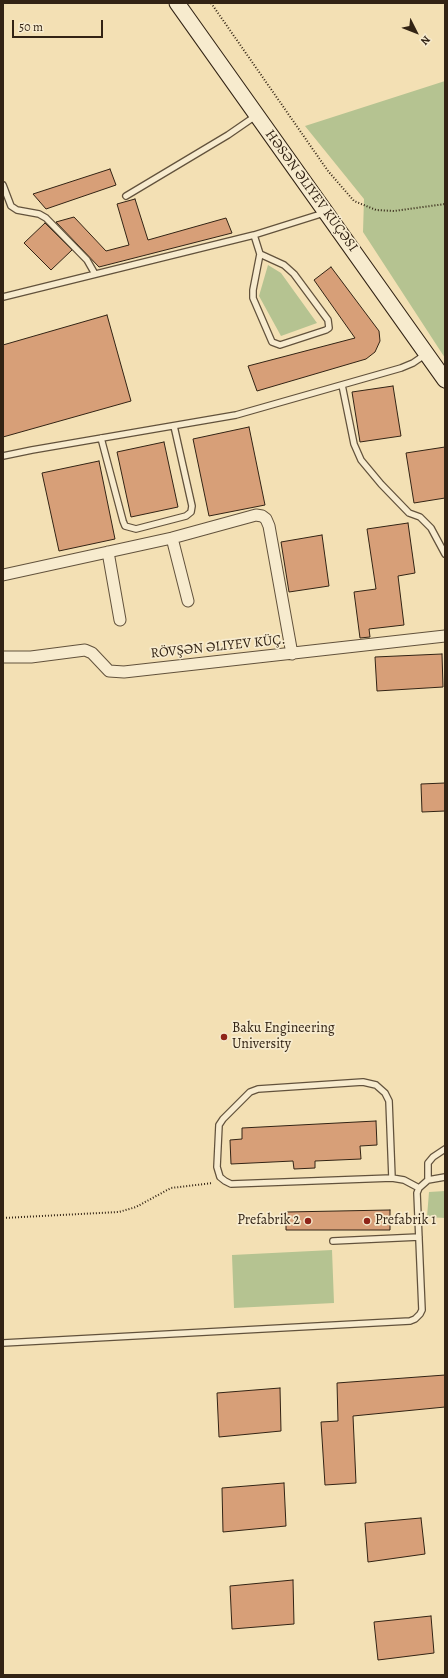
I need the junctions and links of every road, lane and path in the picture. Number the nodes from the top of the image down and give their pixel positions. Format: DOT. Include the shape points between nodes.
graph roads {
  1 [pos="177,3"];
  2 [pos="211,3"];
  3 [pos="257,115"];
  4 [pos="3,185"];
  5 [pos="126,196"];
  6 [pos="445,204"];
  7 [pos="327,212"];
  8 [pos="254,235"];
  9 [pos="260,254"];
  10 [pos="95,274"];
  11 [pos="3,297"];
  12 [pos="426,354"];
  13 [pos="445,380"];
  14 [pos="342,384"];
  15 [pos="174,426"];
  16 [pos="101,438"];
  17 [pos="3,456"];
  18 [pos="172,538"];
  19 [pos="108,552"];
  20 [pos="445,554"];
  21 [pos="3,575"];
  22 [pos="188,601"];
  23 [pos="120,620"];
  24 [pos="445,636"];
  25 [pos="292,654"];
  26 [pos="3,657"];
  27 [pos="445,1148"];
  28 [pos="445,1177"];
  29 [pos="392,1178"];
  30 [pos="428,1180"];
  31 [pos="225,1181"];
  32 [pos="419,1188"];
  33 [pos="3,1218"];
  34 [pos="419,1237"];
  35 [pos="333,1241"];
  36 [pos="3,1343"];
  1 -- 3 [label="main road, HƏSƏN ƏLIYEV KÜÇƏSI"];
  2 -- 6 [label="path" via="328,172 354,201 376,210 394,211"];
  3 -- 5 [label="lane"];
  3 -- 7 [label="main road, HƏSƏN ƏLIYEV KÜÇƏSI"];
  4 -- 10 [label="lane" via="11,206 46,218 87,260"];
  7 -- 8 [label="lane"];
  7 -- 12 [label="main road, HƏSƏN ƏLIYEV KÜÇƏSI"];
  8 -- 9 [label="lane"];
  8 -- 10 [label="lane"];
  9 -- 9 [label="lane" via="253,298 272,342 280,345 329,328 328,320 294,274 284,265"];
  10 -- 11 [label="lane"];
  12 -- 13 [label="main road, HƏSƏN ƏLIYEV KÜÇƏSI"];
  12 -- 14 [label="lane" via="401,368"];
  14 -- 15 [label="lane" via="236,415"];
  14 -- 20 [label="lane" via="354,444 361,460 409,513 420,518 431,528"];
  15 -- 16 [label="lane"];
  15 -- 16 [label="lane" via="192,506 191,512 186,516 136,529 125,526 122,521"];
  16 -- 17 [label="lane"];
  18 -- 19 [label="street"];
  18 -- 22 [label="street"];
  18 -- 25 [label="street" via="256,515 266,519"];
  19 -- 21 [label="street"];
  19 -- 23 [label="street"];
  24 -- 25 [label="street, RÖVŞƏN ƏLIYEV KÜÇ."];
  25 -- 26 [label="street, RÖVŞƏN ƏLIYEV KÜÇ." via="124,672 109,671 92,653 85,650 31,657"];
  27 -- 30 [label="lane" via="432,1157 428,1164"];
  28 -- 30 [label="lane"];
  29 -- 31 [label="lane" via="231,1184"];
  29 -- 31 [label="lane" via="389,1101 376,1085 363,1082 258,1089 250,1092 219,1125 217,1167 220,1177"];
  29 -- 32 [label="lane" via="404,1180"];
  30 -- 32 [label="lane"];
  31 -- 33 [label="path" via="171,1188 136,1207 119,1212"];
  32 -- 34 [label="lane"];
  34 -- 35 [label="lane"];
  34 -- 36 [label="lane" via="422,1310 410,1321"];
}
